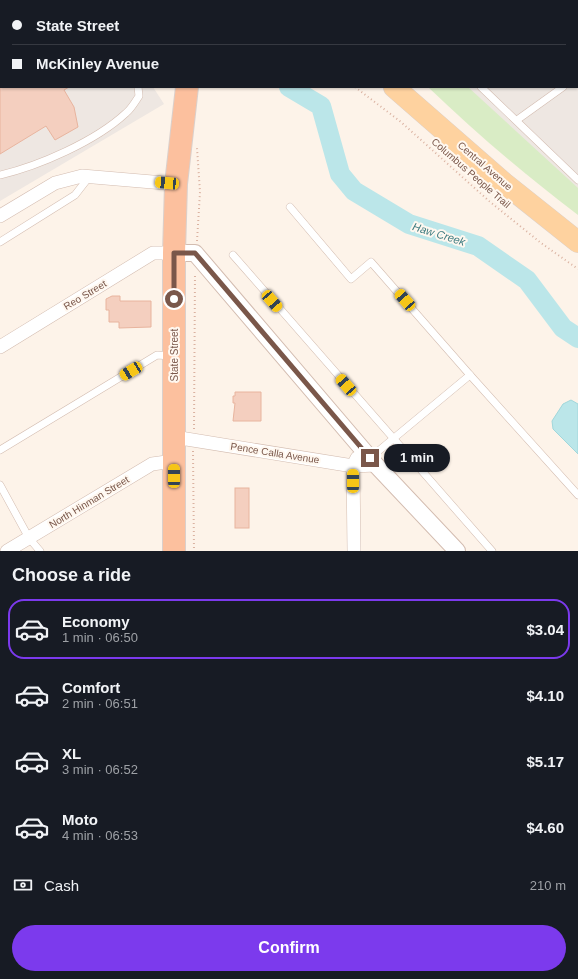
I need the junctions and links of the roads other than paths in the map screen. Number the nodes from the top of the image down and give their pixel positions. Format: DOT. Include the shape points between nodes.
graph roads {
  1 [pos="138,88"];
  2 [pos="187,88"];
  3 [pos="395,88"];
  4 [pos="483,88"];
  5 [pos="562,88"];
  6 [pos="517,120"];
  7 [pos="0,175"];
  8 [pos="89,177"];
  9 [pos="578,180"];
  10 [pos="176,184"];
  11 [pos="290,207"];
  12 [pos="0,216"];
  13 [pos="0,242"];
  14 [pos="578,242"];
  15 [pos="174,253"];
  16 [pos="233,255"];
  17 [pos="0,347"];
  18 [pos="174,356"];
  19 [pos="470,375"];
  20 [pos="184,438"];
  21 [pos="393,439"];
  22 [pos="0,450"];
  23 [pos="369,457"];
  24 [pos="174,461"];
  25 [pos="353,466"];
  26 [pos="0,485"];
  27 [pos="578,495"];
  28 [pos="29,538"];
  29 [pos="7,551"];
  30 [pos="40,551"];
  31 [pos="174,551"];
  32 [pos="354,551"];
  33 [pos="457,551"];
  34 [pos="492,551"];
  1 -- 7 [label="lane" via="139,96 126,113 102,130 62,154 26,169"];
  2 -- 10 [label="highway, State Street"];
  3 -- 14 [label="main road, Central Avenue" via="504,183"];
  4 -- 6 [label="lane"];
  5 -- 6 [label="lane"];
  6 -- 9 [label="lane"];
  8 -- 10 [label="street"];
  8 -- 12 [label="street" via="82,176 55,183"];
  8 -- 13 [label="lane" via="75,195"];
  10 -- 15 [label="highway, State Street"];
  11 -- 19 [label="lane" via="351,278 371,262"];
  15 -- 17 [label="street, Reo Street" via="153,253"];
  15 -- 18 [label="highway, State Street"];
  15 -- 23 [label="street" via="195,253"];
  16 -- 21 [label="lane"];
  18 -- 20 [label="highway, State Street"];
  18 -- 22 [label="lane" via="158,355"];
  19 -- 21 [label="lane"];
  19 -- 27 [label="lane"];
  20 -- 24 [label="highway, State Street"];
  20 -- 25 [label="street, Pence Calla Avenue"];
  21 -- 23 [label="lane"];
  21 -- 34 [label="lane"];
  23 -- 25 [label="street"];
  23 -- 25 [label="street, Pence Calla Avenue"];
  23 -- 33 [label="street"];
  24 -- 28 [label="street, North Hinman Street" via="152,464"];
  24 -- 31 [label="highway, State Street"];
  25 -- 32 [label="street"];
  26 -- 28 [label="lane"];
  28 -- 29 [label="street, North Hinman Street"];
  28 -- 30 [label="lane"];
}
